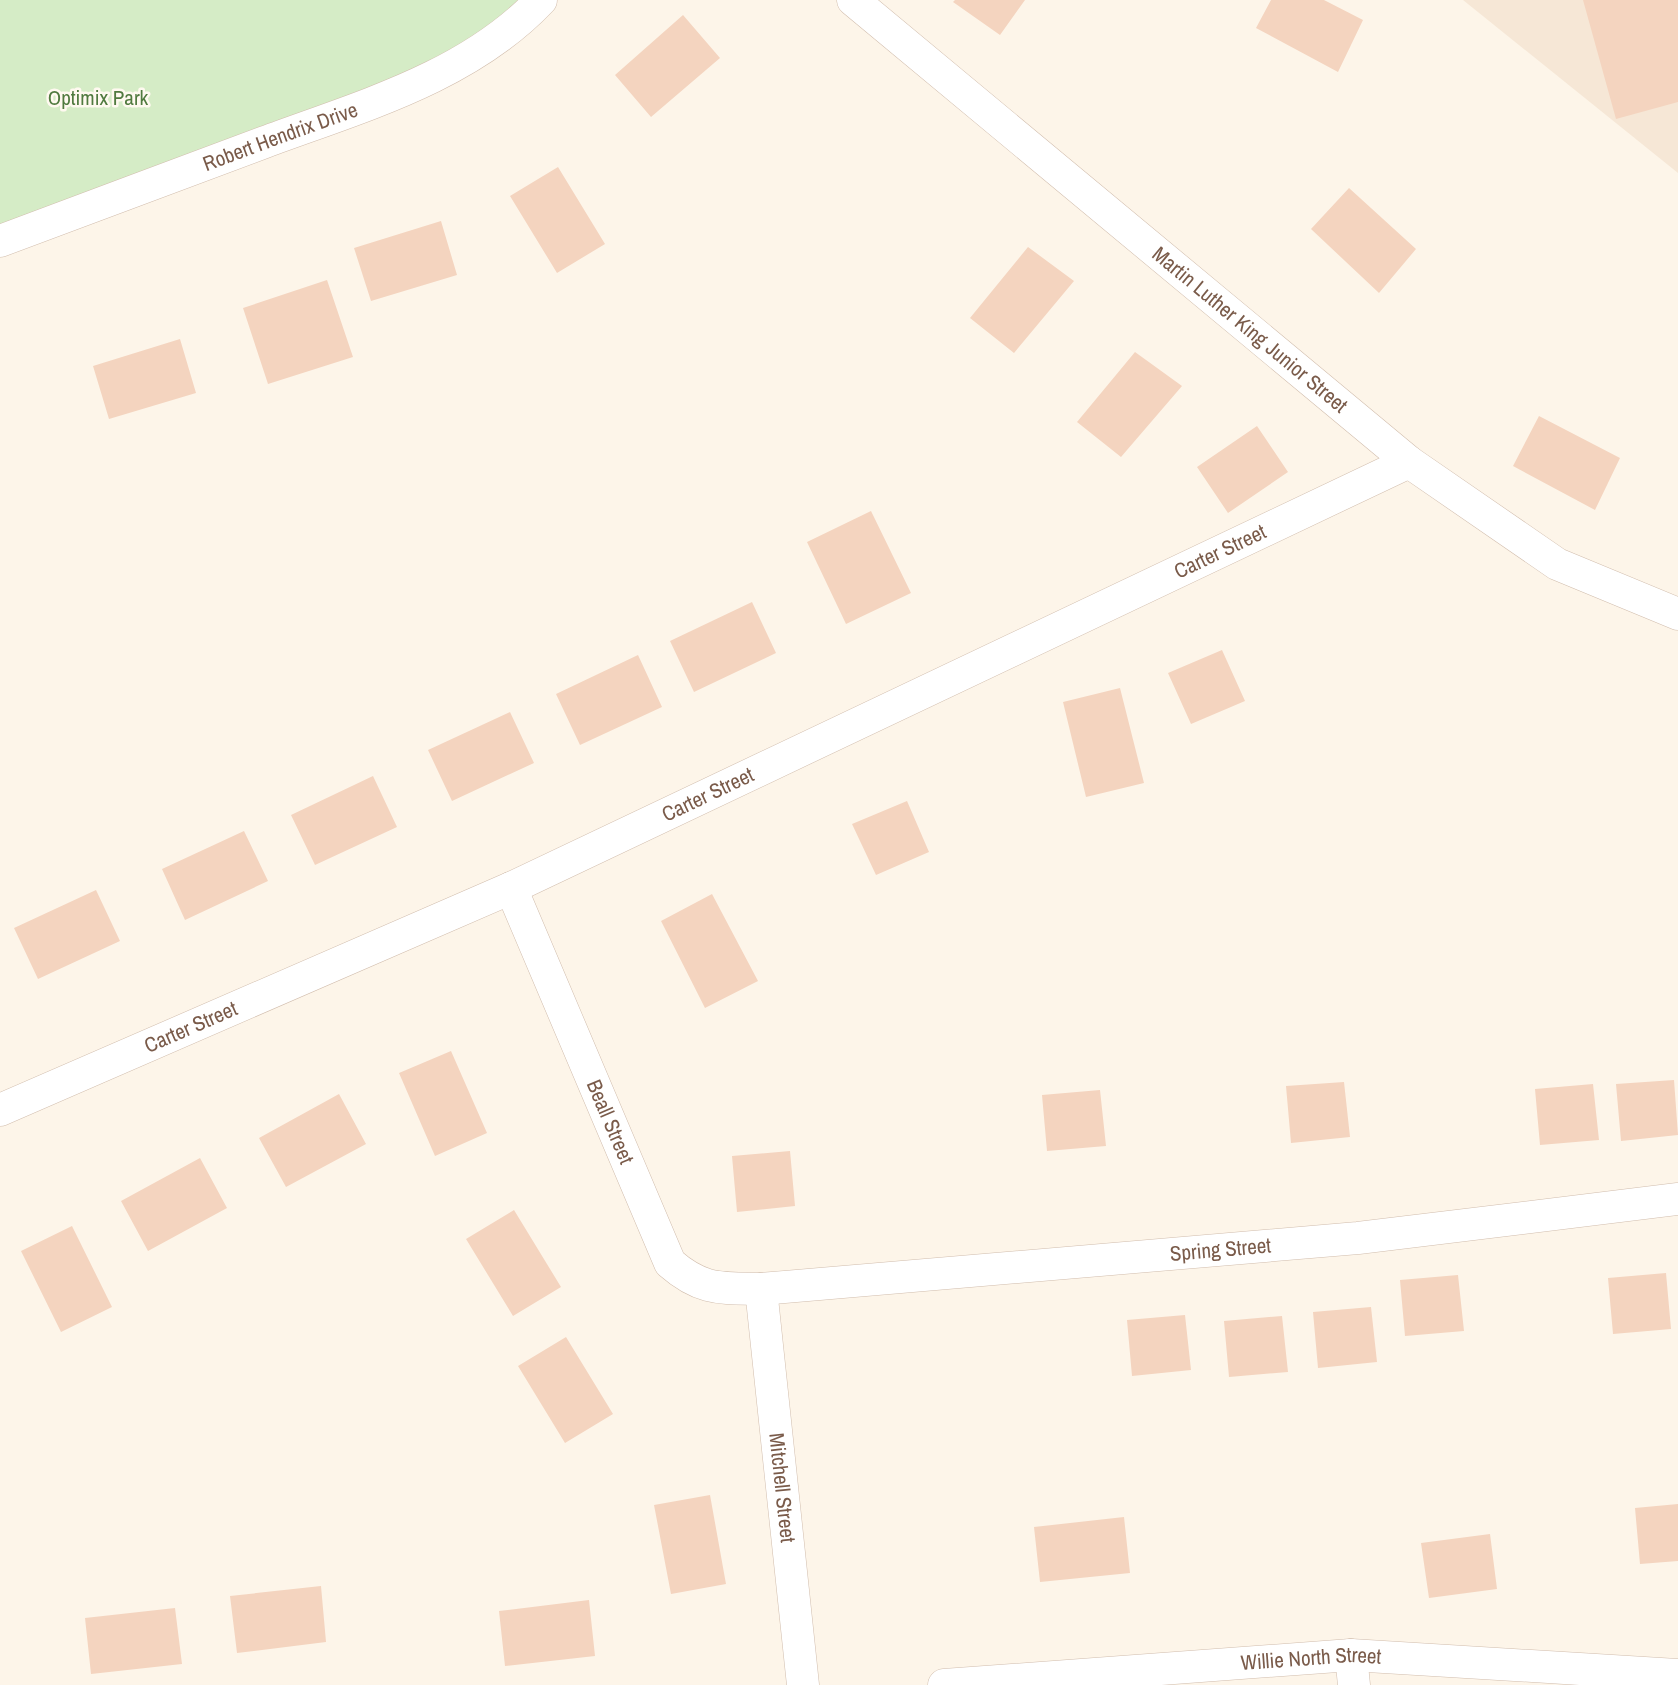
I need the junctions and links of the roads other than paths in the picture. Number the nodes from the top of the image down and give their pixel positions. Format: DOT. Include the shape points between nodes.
graph roads {
  1 [pos="541,0"];
  2 [pos="853,0"];
  3 [pos="0,241"];
  4 [pos="1409,462"];
  5 [pos="1678,614"];
  6 [pos="511,888"];
  7 [pos="0,1110"];
  8 [pos="1678,1199"];
  9 [pos="761,1289"];
  10 [pos="1352,1670"];
  11 [pos="1678,1675"];
  12 [pos="803,1685"];
  13 [pos="944,1685"];
  1 -- 3 [label="street, Robert Hendrix Drive" via="518,25 457,67"];
  2 -- 4 [label="street, Martin Luther King Junior Street"];
  4 -- 5 [label="street, Martin Luther King Junior Street" via="1557,564"];
  4 -- 6 [label="street, Carter Street"];
  6 -- 7 [label="street, Carter Street"];
  6 -- 9 [label="street, Beall Street" via="670,1263 707,1288"];
  8 -- 9 [label="street, Spring Street" via="1358,1238"];
  9 -- 12 [label="street, Mitchell Street"];
  10 -- 11 [label="street, Willie North Street"];
  10 -- 13 [label="street, Willie North Street"];
}
